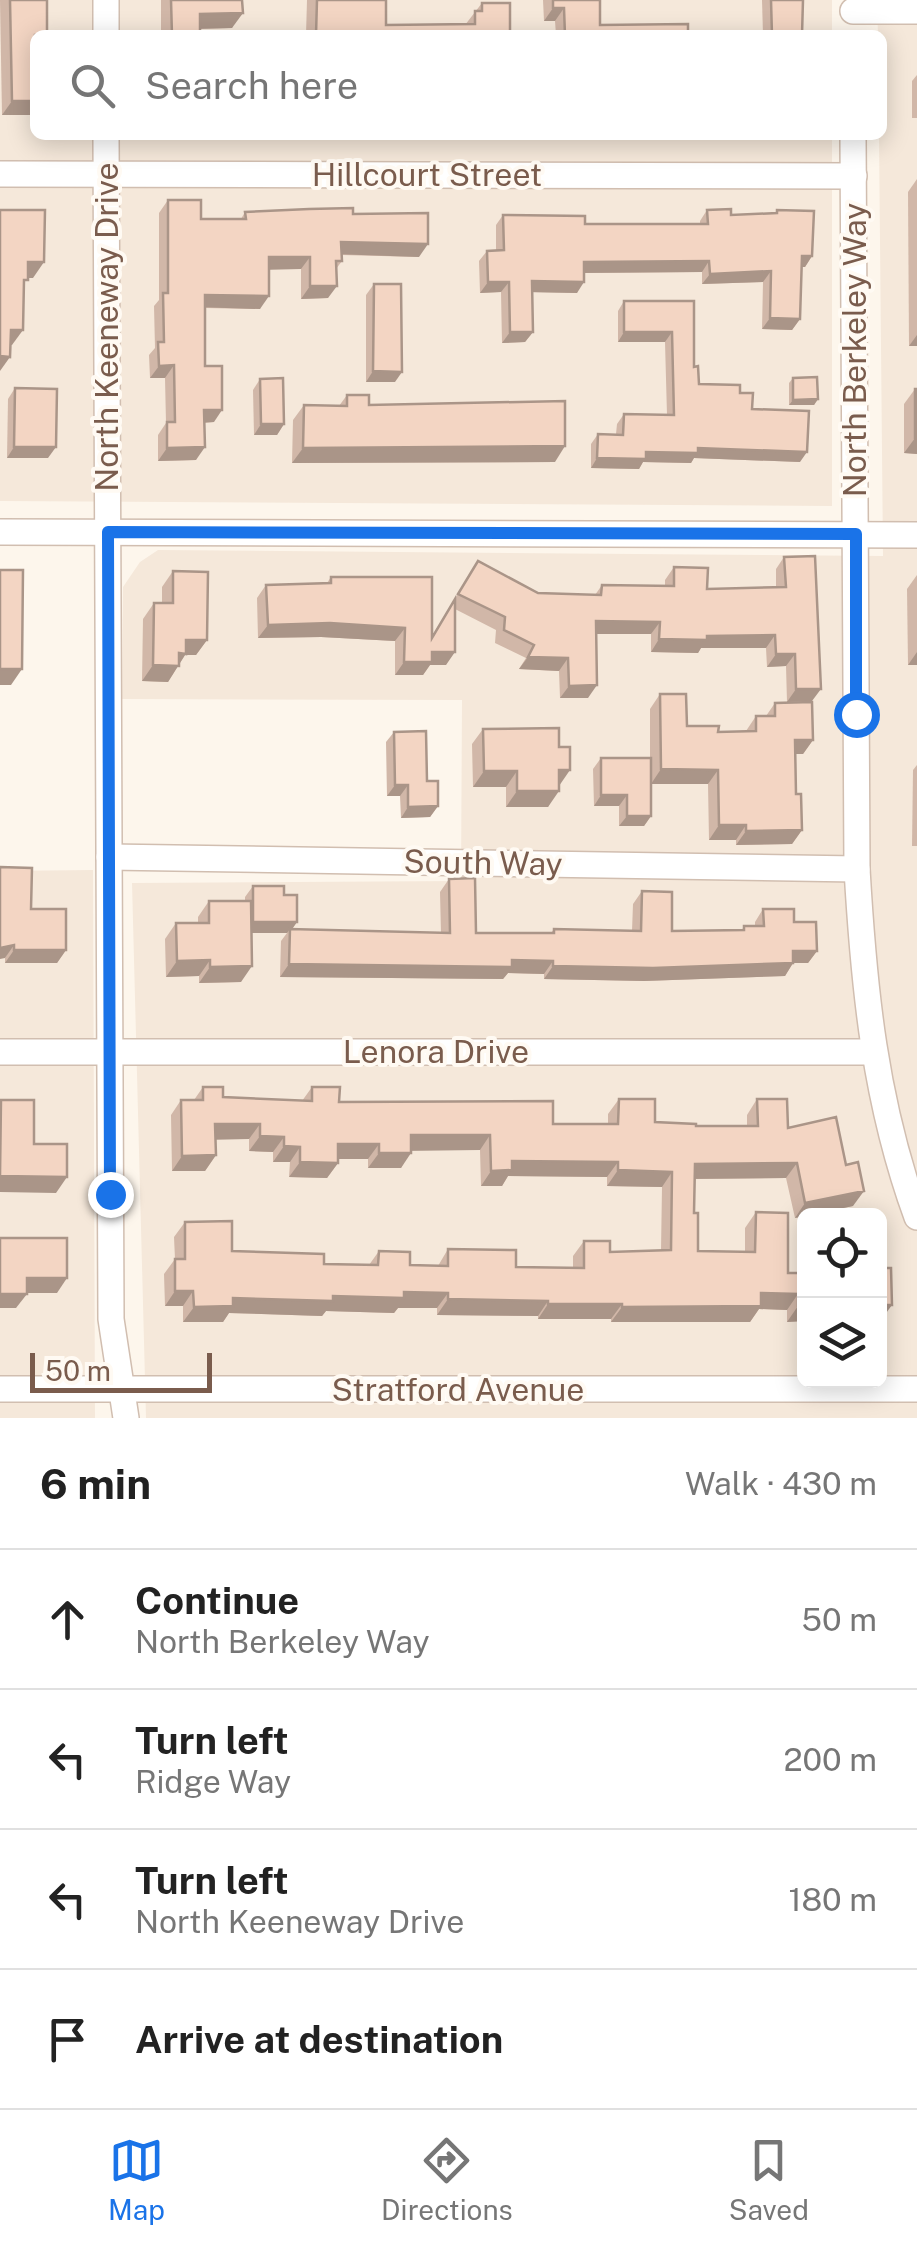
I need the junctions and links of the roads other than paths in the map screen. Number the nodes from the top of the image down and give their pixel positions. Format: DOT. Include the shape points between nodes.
graph roads {
  1 [pos="106,0"];
  2 [pos="917,11"];
  3 [pos="853,15"];
  4 [pos="106,30"];
  5 [pos="106,140"];
  6 [pos="854,140"];
  7 [pos="0,174"];
  8 [pos="106,175"];
  9 [pos="854,176"];
  10 [pos="0,532"];
  11 [pos="108,532"];
  12 [pos="856,534"];
  13 [pos="917,534"];
  14 [pos="109,857"];
  15 [pos="857,869"];
  16 [pos="0,1052"];
  17 [pos="109,1052"];
  18 [pos="873,1052"];
  19 [pos="917,1217"];
  20 [pos="917,1389"];
  21 [pos="0,1390"];
  22 [pos="122,1390"];
  23 [pos="126,1418"];
  1 -- 4 [label="street"];
  2 -- 3 [label="street"];
  5 -- 8 [label="street, North Keeneway Drive"];
  6 -- 9 [label="street, North Berkeley Way"];
  7 -- 8 [label="street, Hillcourt Street"];
  8 -- 9 [label="street, Hillcourt Street"];
  8 -- 11 [label="street, North Keeneway Drive"];
  9 -- 12 [label="street, North Berkeley Way"];
  10 -- 11 [label="street"];
  11 -- 12 [label="street"];
  11 -- 14 [label="street, North Keeneway Drive"];
  12 -- 13 [label="street"];
  12 -- 15 [label="street, North Berkeley Way"];
  14 -- 15 [label="street, South Way"];
  14 -- 17 [label="street, North Keeneway Drive"];
  15 -- 18 [label="street, North Berkeley Way"];
  16 -- 17 [label="street, Lenora Drive"];
  17 -- 18 [label="street, Lenora Drive"];
  17 -- 22 [label="street, North Keeneway Drive" via="111,1319"];
  18 -- 19 [label="street, North Berkeley Way"];
  20 -- 22 [label="street, Stratford Avenue"];
  21 -- 22 [label="street, Stratford Avenue"];
  22 -- 23 [label="street, North Keeneway Drive"];
}
